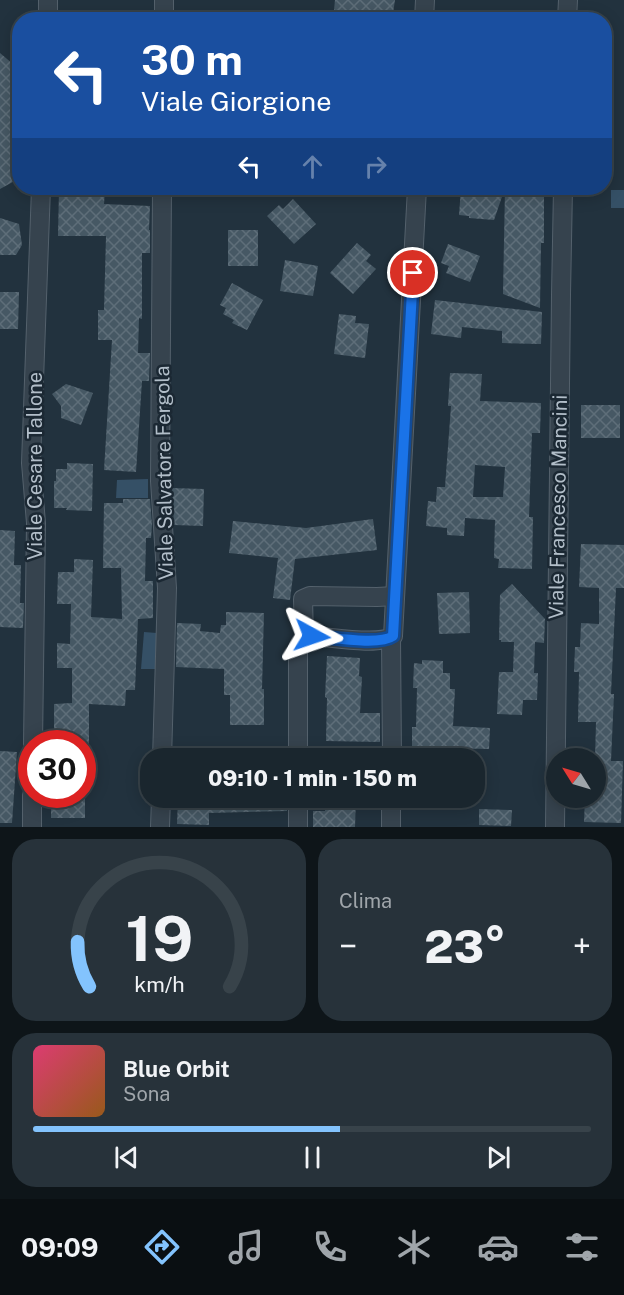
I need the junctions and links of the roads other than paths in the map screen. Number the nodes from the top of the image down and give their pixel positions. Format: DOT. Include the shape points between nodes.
graph roads {
  1 [pos="41,195"];
  2 [pos="162,195"];
  3 [pos="417,195"];
  4 [pos="563,195"];
  5 [pos="395,596"];
  6 [pos="304,637"];
  7 [pos="391,637"];
  8 [pos="33,730"];
  9 [pos="162,748"];
  10 [pos="298,748"];
  11 [pos="392,748"];
  12 [pos="32,808"];
  13 [pos="161,808"];
  14 [pos="298,808"];
  15 [pos="392,808"];
  16 [pos="32,827"];
  17 [pos="160,827"];
  18 [pos="298,827"];
  19 [pos="391,827"];
  20 [pos="555,827"];
  1 -- 8 [label="street, Viale Cesare Tallone" via="31,463 36,523"];
  2 -- 9 [label="street, Viale Salvatore Fergola" via="160,481 167,588"];
  3 -- 5 [label="street"];
  4 -- 20 [label="street, Viale Francesco Mancini"];
  5 -- 6 [label="street" via="303,599"];
  5 -- 7 [label="street"];
  6 -- 7 [label="street"];
  6 -- 10 [label="street" via="298,648"];
  7 -- 11 [label="street"];
  12 -- 16 [label="street"];
  13 -- 17 [label="street"];
  14 -- 18 [label="street"];
  15 -- 19 [label="street"];
}
